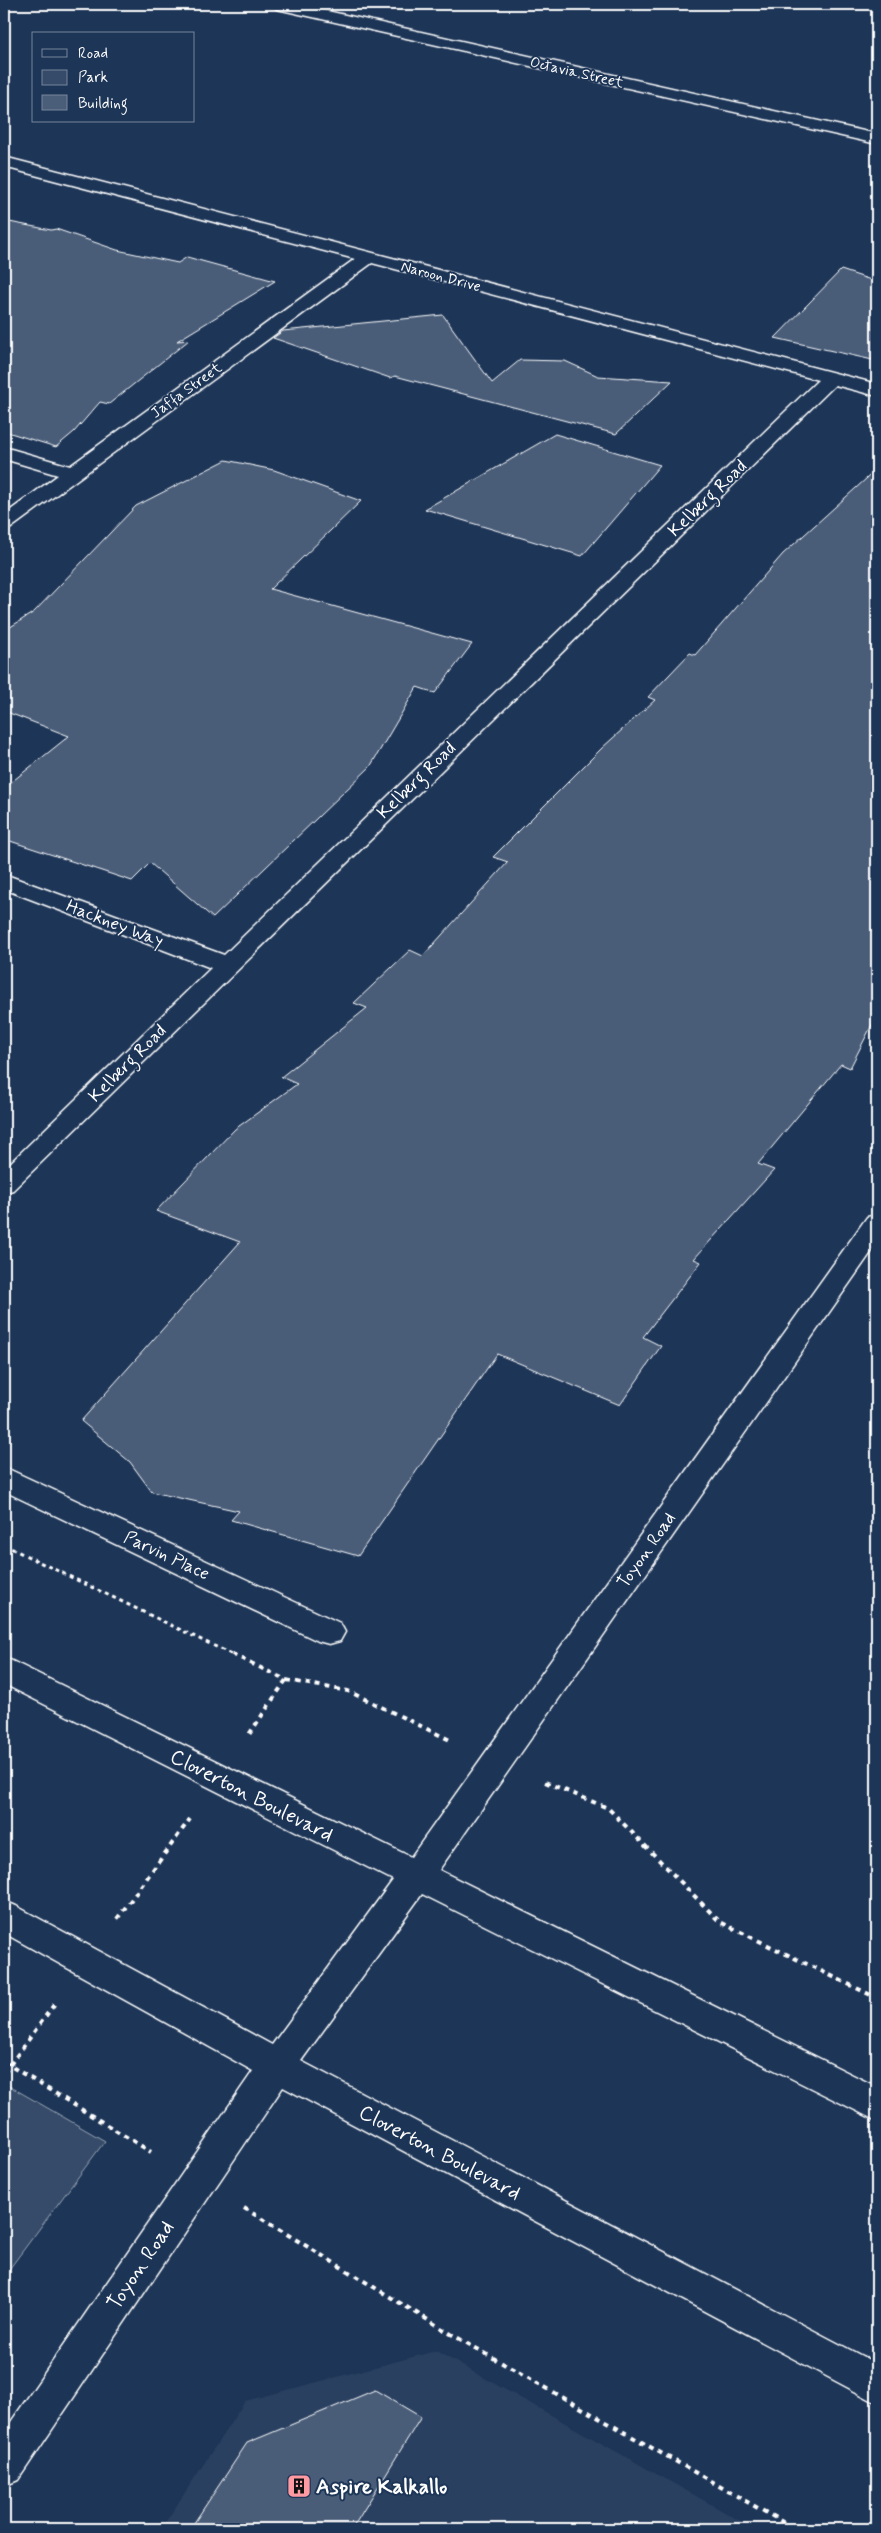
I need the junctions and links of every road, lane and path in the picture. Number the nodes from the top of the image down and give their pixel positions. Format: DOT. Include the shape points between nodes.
graph roads {
  1 [pos="277,4"];
  2 [pos="877,140"];
  3 [pos="4,162"];
  4 [pos="369,257"];
  5 [pos="831,378"];
  6 [pos="877,390"];
  7 [pos="4,453"];
  8 [pos="71,473"];
  9 [pos="4,524"];
  10 [pos="4,881"];
  11 [pos="226,965"];
  12 [pos="4,1184"];
  13 [pos="872,1241"];
  14 [pos="4,1478"];
  15 [pos="330,1632"];
  16 [pos="4,1670"];
  17 [pos="286,1680"];
  18 [pos="496,1762"];
  19 [pos="415,1876"];
  20 [pos="4,1916"];
  21 [pos="877,1998"];
  22 [pos="4,2062"];
  23 [pos="277,2066"];
  24 [pos="877,2105"];
  25 [pos="198,2180"];
  26 [pos="877,2384"];
  27 [pos="4,2466"];
  28 [pos="794,2529"];
  1 -- 2 [label="street, Octavia Street"];
  3 -- 4 [label="street, Naroon Drive"];
  4 -- 5 [label="street, Naroon Drive"];
  4 -- 8 [label="street, Jaffa Street"];
  5 -- 6 [label="street, Naroon Drive"];
  5 -- 11 [label="street, Kelberg Road"];
  7 -- 8 [label="street"];
  8 -- 9 [label="street, Jaffa Street"];
  10 -- 11 [label="street, Hackney Way"];
  11 -- 12 [label="street, Kelberg Road"];
  13 -- 18 [label="street, Toyon Road"];
  14 -- 15 [label="street, Parvin Place"];
  16 -- 19 [label="street, Cloverton Boulevard"];
  17 -- 18 [label="path" via="348,1691"];
  18 -- 19 [label="street, Toyon Road"];
  18 -- 21 [label="path" via="608,1808 720,1922"];
  19 -- 23 [label="street, Toyon Road"];
  19 -- 24 [label="street, Cloverton Boulevard"];
  20 -- 23 [label="street, Cloverton Boulevard"];
  22 -- 25 [label="path"];
  23 -- 25 [label="street, Toyon Road"];
  23 -- 26 [label="street, Cloverton Boulevard"];
  25 -- 27 [label="street, Toyon Road"];
  25 -- 28 [label="path" via="451,2334"];
}
